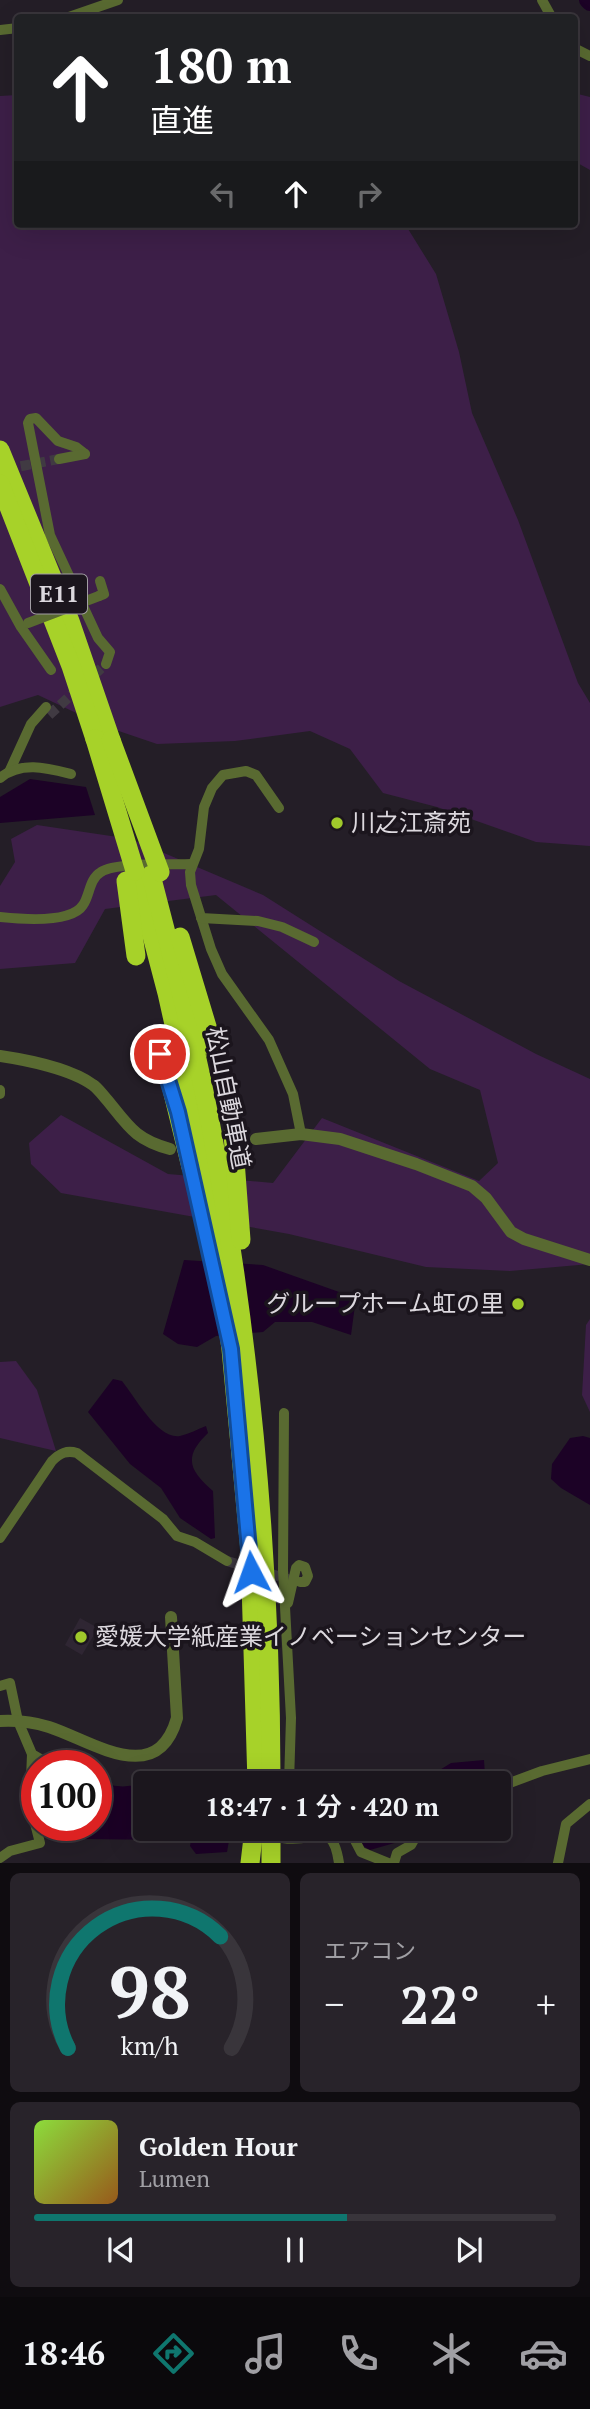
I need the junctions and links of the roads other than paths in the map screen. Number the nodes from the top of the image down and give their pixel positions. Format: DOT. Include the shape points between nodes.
graph roads {
  1 [pos="118,0"];
  2 [pos="78,14"];
  3 [pos="0,450"];
  4 [pos="59,458"];
  5 [pos="0,484"];
  6 [pos="100,581"];
  7 [pos="0,589"];
  8 [pos="25,625"];
  9 [pos="107,664"];
  10 [pos="61,668"];
  11 [pos="47,711"];
  12 [pos="98,740"];
  13 [pos="10,770"];
  14 [pos="71,774"];
  15 [pos="0,778"];
  16 [pos="279,808"];
  17 [pos="192,864"];
  18 [pos="143,873"];
  19 [pos="0,917"];
  20 [pos="201,918"];
  21 [pos="314,942"];
  22 [pos="136,956"];
  23 [pos="215,1053"];
  24 [pos="160,1054"];
  25 [pos="0,1056"];
  26 [pos="233,1134"];
  27 [pos="300,1134"];
  28 [pos="256,1139"];
  29 [pos="170,1149"];
  30 [pos="226,1252"];
  31 [pos="590,1260"];
  32 [pos="238,1347"];
  33 [pos="284,1413"];
  34 [pos="0,1538"];
  35 [pos="228,1561"];
  36 [pos="300,1583"];
  37 [pos="171,1617"];
  38 [pos="285,1619"];
  39 [pos="0,1686"];
  40 [pos="0,1721"];
  41 [pos="18,1721"];
  42 [pos="30,1750"];
  43 [pos="590,1759"];
  44 [pos="257,1771"];
  45 [pos="271,1771"];
  46 [pos="289,1771"];
  47 [pos="511,1783"];
  48 [pos="590,1804"];
  49 [pos="39,1841"];
  50 [pos="253,1841"];
  51 [pos="255,1841"];
  52 [pos="276,1841"];
  53 [pos="334,1841"];
  54 [pos="355,1841"];
  55 [pos="413,1841"];
  56 [pos="0,1858"];
  57 [pos="250,1863"];
  58 [pos="256,1863"];
  59 [pos="271,1863"];
  60 [pos="339,1863"];
  61 [pos="387,1863"];
  62 [pos="394,1863"];
  63 [pos="558,1863"];
  1 -- 2 [label="street"];
  3 -- 12 [label="highway, E11" via="70,621"];
  4 -- 9 [label="street" via="85,454 58,441 36,418 30,419 50,535 98,638 110,652"];
  5 -- 10 [label="highway, E11"];
  6 -- 8 [label="street, bridge" via="104,594"];
  7 -- 8 [label="street"];
  8 -- 10 [label="street"];
  10 -- 12 [label="highway"];
  11 -- 13 [label="street" via="32,724"];
  12 -- 18 [label="highway, bridge"];
  12 -- 18 [label="highway"];
  13 -- 14 [label="street" via="42,767"];
  13 -- 15 [label="street"];
  16 -- 17 [label="street" via="256,775 246,771 223,775 204,807 199,849"];
  17 -- 19 [label="street" via="114,867 99,873 83,906 73,914"];
  17 -- 20 [label="street" via="191,885"];
  18 -- 22 [label="highway"];
  18 -- 23 [label="highway"];
  18 -- 30 [label="highway, 松山自動車道" via="184,1002 212,1130"];
  20 -- 21 [label="street" via="258,921"];
  20 -- 27 [label="street" via="222,974 269,1040 285,1073"];
  24 -- 30 [label="highway"];
  25 -- 29 [label="street" via="79,1077 95,1086 138,1136"];
  26 -- 30 [label="highway"];
  27 -- 28 [label="street"];
  27 -- 31 [label="street" via="340,1139 472,1186 511,1232"];
  30 -- 32 [label="highway"];
  30 -- 32 [label="highway"];
  32 -- 44 [label="highway"];
  32 -- 45 [label="highway" via="265,1553"];
  33 -- 38 [label="street"];
  34 -- 35 [label="street" via="52,1461 70,1451 163,1519 177,1536"];
  36 -- 38 [label="street" via="307,1580 303,1566 296,1568"];
  37 -- 41 [label="street" via="177,1718 164,1745 148,1754 118,1755 50,1727"];
  38 -- 46 [label="street"];
  39 -- 41 [label="street" via="10,1683"];
  40 -- 41 [label="street"];
  41 -- 42 [label="street"];
  43 -- 47 [label="street"];
  48 -- 63 [label="street" via="566,1824"];
  49 -- 56 [label="street"];
  50 -- 57 [label="highway"];
  51 -- 58 [label="highway"];
  52 -- 59 [label="highway"];
  53 -- 60 [label="street"];
  54 -- 61 [label="street" via="361,1852"];
  55 -- 62 [label="street" via="397,1853"];
}
